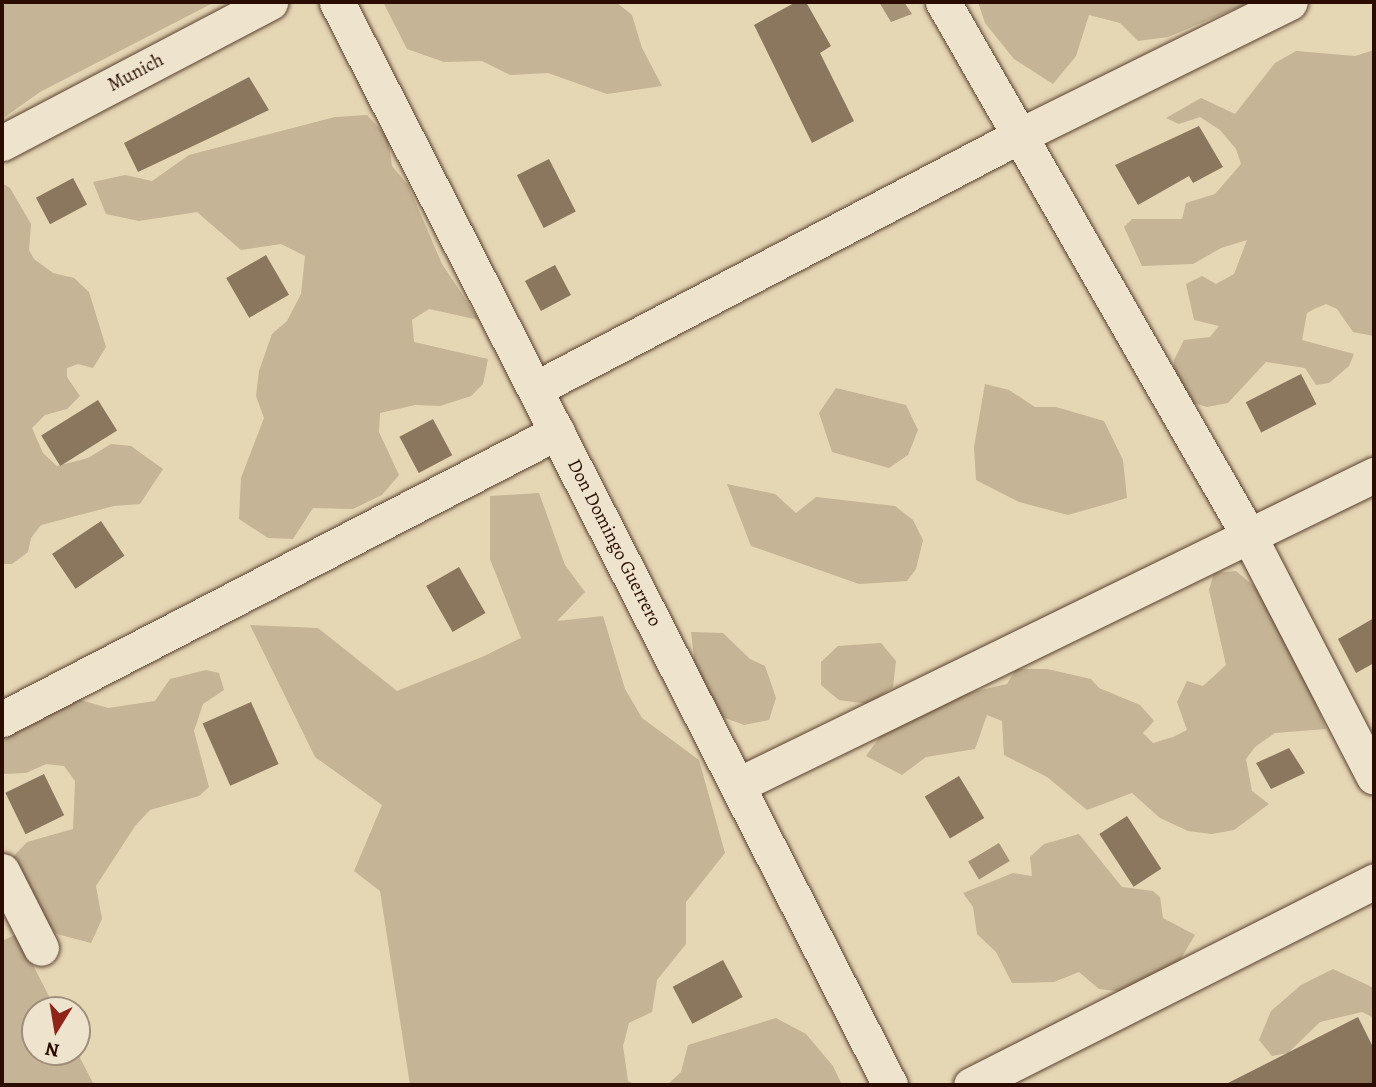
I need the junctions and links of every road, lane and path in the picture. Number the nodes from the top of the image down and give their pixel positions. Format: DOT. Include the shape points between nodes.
graph roads {
  1 [pos="270,2"];
  2 [pos="337,2"];
  3 [pos="943,2"];
  4 [pos="1290,2"];
  5 [pos="1019,136"];
  6 [pos="2,144"];
  7 [pos="535,389"];
  8 [pos="557,432"];
  9 [pos="1374,475"];
  10 [pos="1249,536"];
  11 [pos="2,719"];
  12 [pos="1374,777"];
  13 [pos="738,785"];
  14 [pos="2,871"];
  15 [pos="1374,881"];
  16 [pos="41,948"];
  17 [pos="890,1085"];
  18 [pos="971,1085"];
  1 -- 6 [label="street, Munich"];
  2 -- 7 [label="street, Don Domingo Guerrero"];
  3 -- 5 [label="street"];
  4 -- 5 [label="street"];
  5 -- 7 [label="street"];
  5 -- 10 [label="street"];
  7 -- 8 [label="street, Don Domingo Guerrero"];
  8 -- 11 [label="street"];
  8 -- 13 [label="street, Don Domingo Guerrero"];
  9 -- 10 [label="street"];
  10 -- 12 [label="street"];
  10 -- 13 [label="street"];
  13 -- 17 [label="street, Don Domingo Guerrero"];
  14 -- 16 [label="street"];
  15 -- 18 [label="street"];
}
